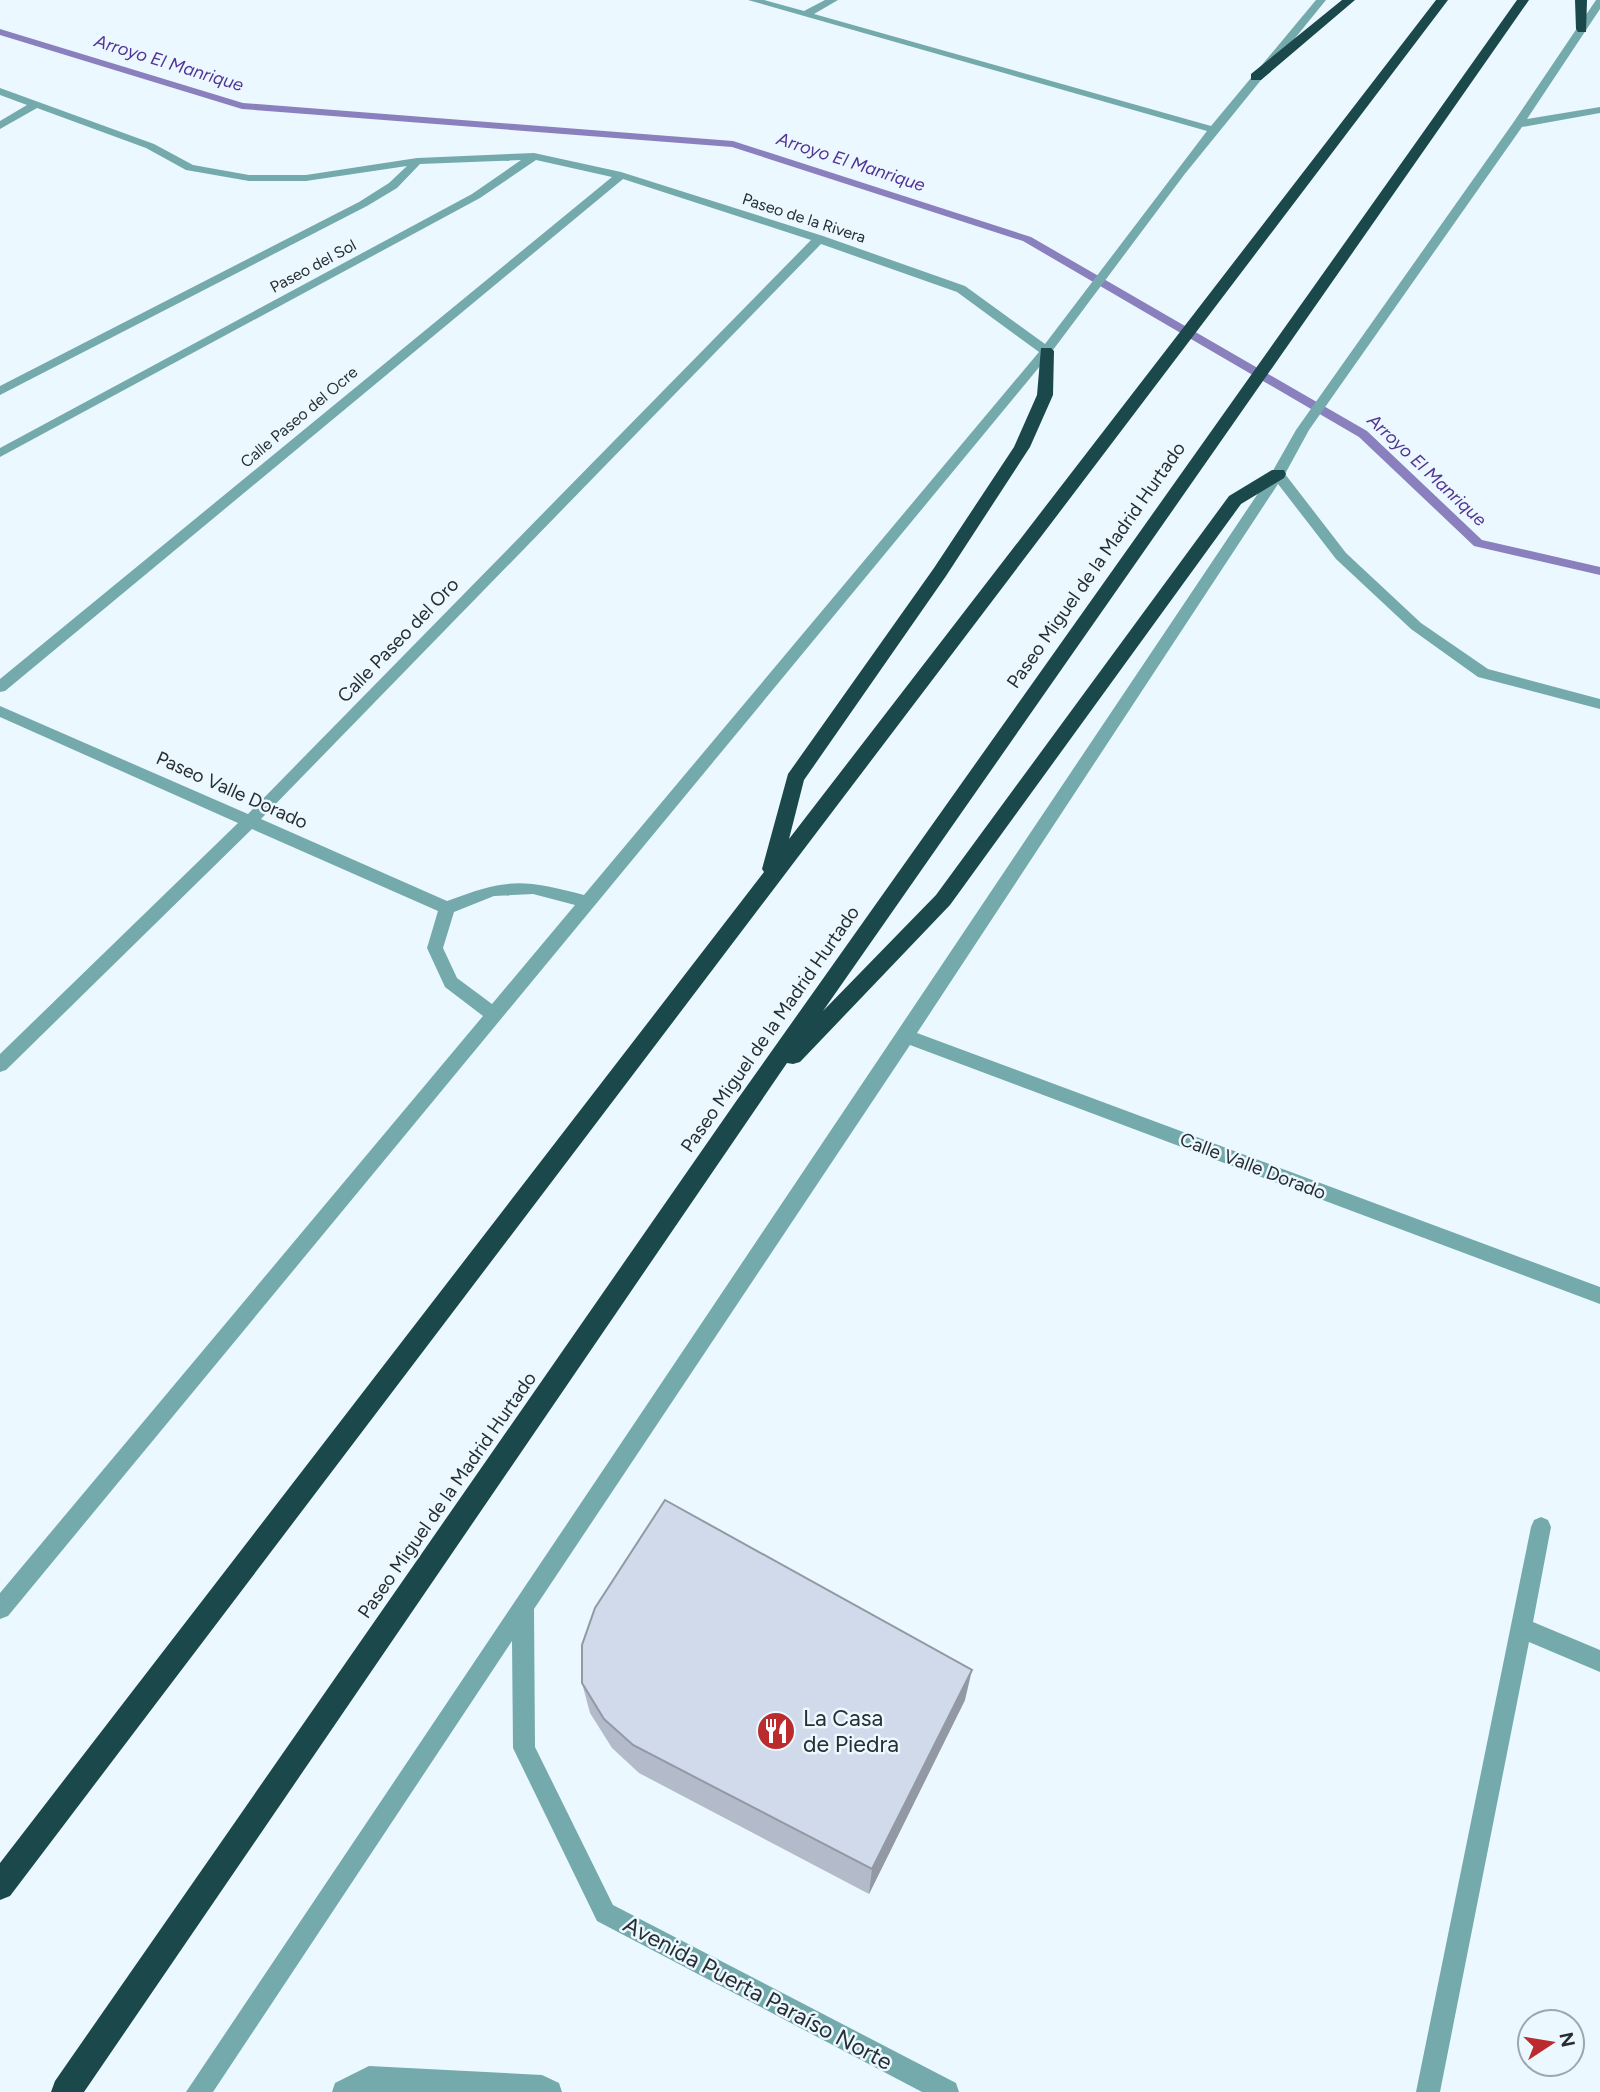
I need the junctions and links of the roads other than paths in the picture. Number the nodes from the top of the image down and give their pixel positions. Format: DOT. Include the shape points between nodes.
graph roads {
  1 [pos="754,0"];
  2 [pos="833,0"];
  3 [pos="1321,0"];
  4 [pos="1349,0"];
  5 [pos="1442,0"];
  6 [pos="1523,0"];
  7 [pos="1581,0"];
  8 [pos="1600,1"];
  9 [pos="805,15"];
  10 [pos="1586,30"];
  11 [pos="1256,77"];
  12 [pos="0,91"];
  13 [pos="36,104"];
  14 [pos="1600,110"];
  15 [pos="1518,124"];
  16 [pos="0,126"];
  17 [pos="1214,130"];
  18 [pos="534,156"];
  19 [pos="417,161"];
  20 [pos="621,175"];
  21 [pos="819,239"];
  22 [pos="1046,351"];
  23 [pos="0,390"];
  24 [pos="0,453"];
  25 [pos="1278,474"];
  26 [pos="0,687"];
  27 [pos="1600,704"];
  28 [pos="0,711"];
  29 [pos="250,821"];
  30 [pos="769,879"];
  31 [pos="587,902"];
  32 [pos="447,908"];
  33 [pos="494,1014"];
  34 [pos="906,1036"];
  35 [pos="0,1065"];
  36 [pos="745,1105"];
  37 [pos="1600,1296"];
  38 [pos="1541,1527"];
  39 [pos="523,1606"];
  40 [pos="0,1609"];
  41 [pos="1519,1627"];
  42 [pos="1600,1661"];
  43 [pos="0,1886"];
  44 [pos="546,2090"];
  45 [pos="66,2092"];
  46 [pos="198,2092"];
  47 [pos="344,2092"];
  48 [pos="947,2092"];
  49 [pos="1428,2092"];
  1 -- 9 [label="street"];
  2 -- 9 [label="street"];
  3 -- 11 [label="street"];
  4 -- 11 [label="highway"];
  5 -- 30 [label="highway"];
  6 -- 36 [label="highway, Paseo Miguel de la Madrid Hurtado"];
  7 -- 10 [label="highway"];
  8 -- 10 [label="street"];
  9 -- 17 [label="street"];
  10 -- 15 [label="street"];
  11 -- 17 [label="street"];
  12 -- 13 [label="street"];
  13 -- 16 [label="street"];
  13 -- 19 [label="street" via="150,146 190,168 249,178 306,177"];
  14 -- 15 [label="street"];
  15 -- 25 [label="street" via="1303,430"];
  17 -- 22 [label="street"];
  18 -- 19 [label="street"];
  18 -- 20 [label="street, Paseo de la Rivera"];
  18 -- 24 [label="street, Paseo del Sol" via="476,196"];
  19 -- 23 [label="street, Paseo del Sol" via="389,190"];
  20 -- 21 [label="street, Paseo de la Rivera"];
  20 -- 26 [label="street, Calle Paseo del Ocre"];
  21 -- 22 [label="street, Paseo de la Rivera" via="961,289"];
  21 -- 29 [label="street, Calle Paseo del Oro"];
  22 -- 30 [label="highway" via="1045,395 1022,447 795,779"];
  22 -- 31 [label="street"];
  25 -- 27 [label="street" via="1341,556 1416,626 1482,673"];
  25 -- 34 [label="street"];
  25 -- 36 [label="highway" via="1235,500 943,900"];
  28 -- 29 [label="street, Paseo Valle Dorado"];
  29 -- 32 [label="street, Paseo Valle Dorado"];
  29 -- 35 [label="street, Calle Paseo del Oro"];
  30 -- 43 [label="highway"];
  31 -- 32 [label="street" via="533,888 493,890"];
  31 -- 33 [label="street"];
  32 -- 33 [label="street" via="435,948 451,982"];
  33 -- 40 [label="street"];
  34 -- 37 [label="street, Calle Valle Dorado"];
  34 -- 39 [label="street"];
  36 -- 45 [label="highway, Paseo Miguel de la Madrid Hurtado"];
  38 -- 41 [label="street"];
  39 -- 46 [label="street"];
  39 -- 48 [label="street, Avenida Puerta Paraíso Norte" via="524,1748 605,1913"];
  41 -- 42 [label="street"];
  41 -- 49 [label="street"];
  44 -- 47 [label="street" via="369,2078"];
}
